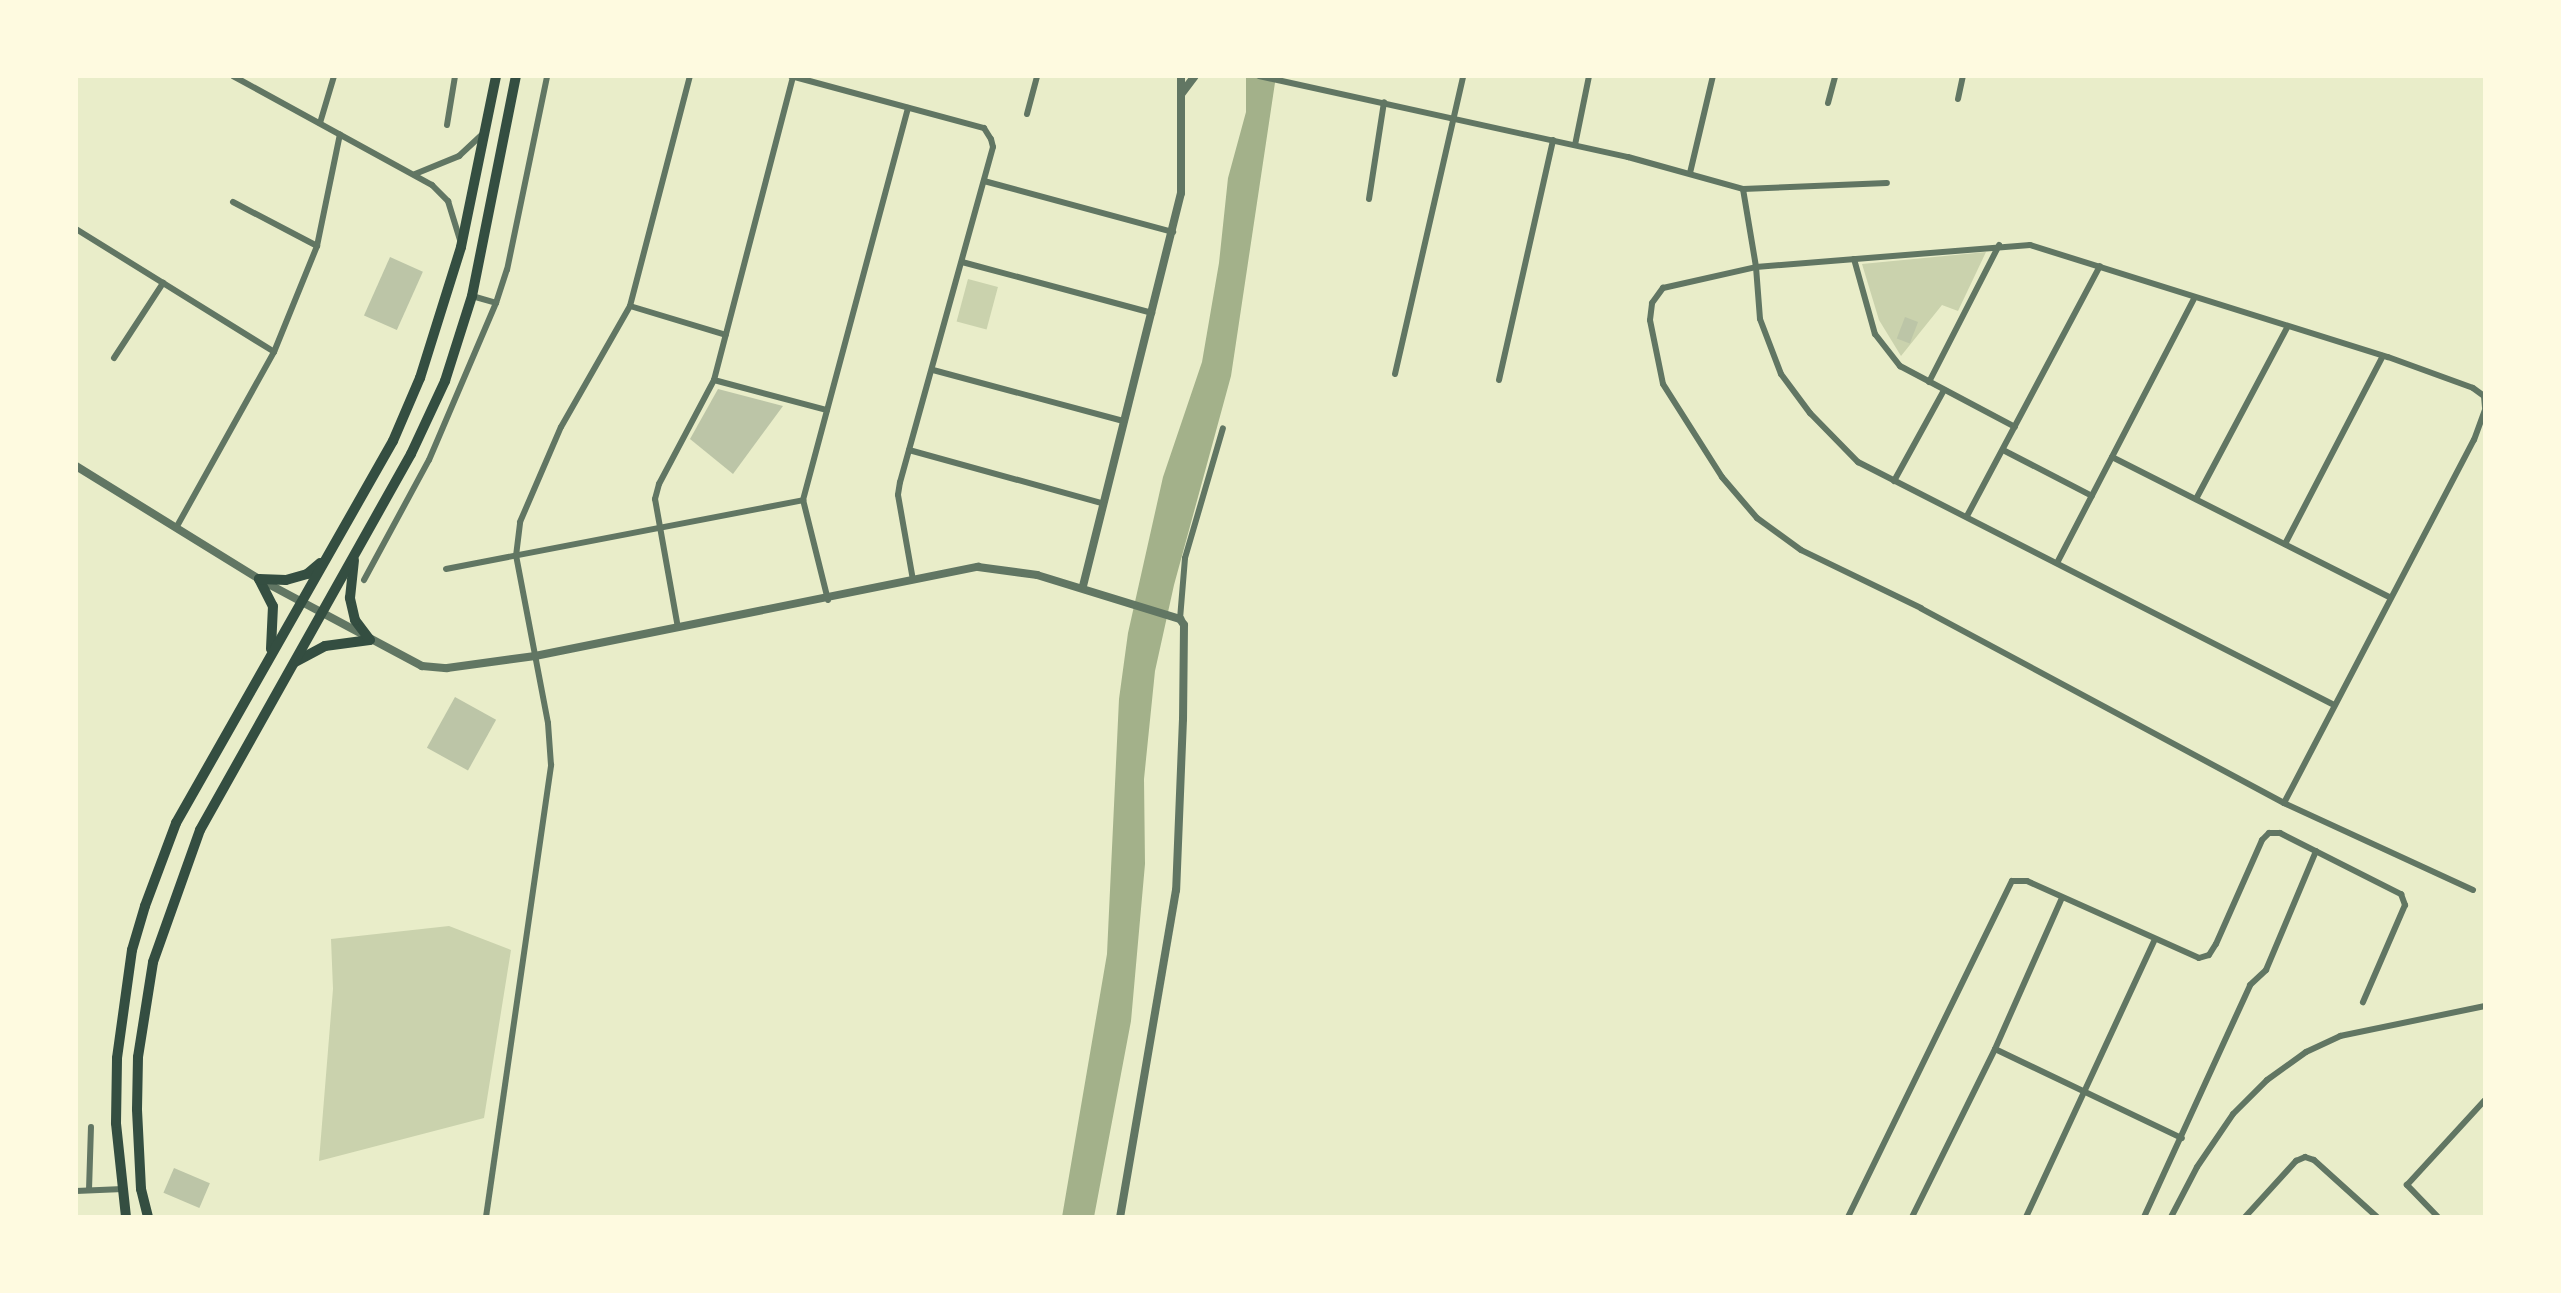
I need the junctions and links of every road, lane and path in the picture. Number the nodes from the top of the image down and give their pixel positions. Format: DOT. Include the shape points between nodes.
graph roads {
  1 [pos="233,76"];
  2 [pos="334,76"];
  3 [pos="455,76"];
  4 [pos="496,76"];
  5 [pos="516,76"];
  6 [pos="547,76"];
  7 [pos="690,76"];
  8 [pos="792,76"];
  9 [pos="1037,76"];
  10 [pos="1181,76"];
  11 [pos="1195,76"];
  12 [pos="1259,76"];
  13 [pos="1463,76"];
  14 [pos="1589,76"];
  15 [pos="1713,76"];
  16 [pos="1835,76"];
  17 [pos="1963,76"];
  18 [pos="1182,93"];
  19 [pos="1958,99"];
  20 [pos="1384,102"];
  21 [pos="1828,103"];
  22 [pos="908,108"];
  23 [pos="1027,114"];
  24 [pos="1454,118"];
  25 [pos="320,123"];
  26 [pos="447,125"];
  27 [pos="486,131"];
  28 [pos="340,134"];
  29 [pos="1553,140"];
  30 [pos="1575,145"];
  31 [pos="1690,173"];
  32 [pos="415,174"];
  33 [pos="984,181"];
  34 [pos="1887,183"];
  35 [pos="1743,189"];
  36 [pos="1369,199"];
  37 [pos="233,202"];
  38 [pos="76,229"];
  39 [pos="1173,232"];
  40 [pos="1999,245"];
  41 [pos="317,246"];
  42 [pos="461,247"];
  43 [pos="1854,259"];
  44 [pos="962,262"];
  45 [pos="2100,266"];
  46 [pos="1756,267"];
  47 [pos="163,283"];
  48 [pos="472,296"];
  49 [pos="2194,299"];
  50 [pos="496,303"];
  51 [pos="630,306"];
  52 [pos="1153,314"];
  53 [pos="2287,328"];
  54 [pos="726,335"];
  55 [pos="274,352"];
  56 [pos="2383,356"];
  57 [pos="114,358"];
  58 [pos="933,370"];
  59 [pos="1395,374"];
  60 [pos="714,380"];
  61 [pos="1499,380"];
  62 [pos="1929,382"];
  63 [pos="1944,390"];
  64 [pos="2484,396"];
  65 [pos="2485,408"];
  66 [pos="827,410"];
  67 [pos="1123,421"];
  68 [pos="2015,427"];
  69 [pos="1223,428"];
  70 [pos="2474,440"];
  71 [pos="2485,445"];
  72 [pos="909,450"];
  73 [pos="2003,450"];
  74 [pos="2112,457"];
  75 [pos="76,466"];
  76 [pos="1894,481"];
  77 [pos="2092,496"];
  78 [pos="2196,499"];
  79 [pos="803,500"];
  80 [pos="1101,503"];
  81 [pos="1967,516"];
  82 [pos="176,528"];
  83 [pos="659,529"];
  84 [pos="2285,544"];
  85 [pos="516,556"];
  86 [pos="327,557"];
  87 [pos="354,557"];
  88 [pos="2057,563"];
  89 [pos="446,569"];
  90 [pos="259,579"];
  91 [pos="364,580"];
  92 [pos="913,580"];
  93 [pos="1083,586"];
  94 [pos="2389,597"];
  95 [pos="302,600"];
  96 [pos="828,600"];
  97 [pos="323,612"];
  98 [pos="1180,619"];
  99 [pos="678,628"];
  100 [pos="370,640"];
  101 [pos="535,656"];
  102 [pos="269,659"];
  103 [pos="294,663"];
  104 [pos="2334,705"];
  105 [pos="2284,803"];
  106 [pos="2316,851"];
  107 [pos="2473,890"];
  108 [pos="2062,898"];
  109 [pos="2154,941"];
  110 [pos="2363,1002"];
  111 [pos="2485,1006"];
  112 [pos="1995,1049"];
  113 [pos="2086,1092"];
  114 [pos="2485,1100"];
  115 [pos="91,1127"];
  116 [pos="2182,1138"];
  117 [pos="123,1189"];
  118 [pos="89,1190"];
  119 [pos="76,1191"];
  120 [pos="126,1217"];
  121 [pos="148,1217"];
  122 [pos="486,1217"];
  123 [pos="1120,1217"];
  124 [pos="1848,1217"];
  125 [pos="1912,1217"];
  126 [pos="2026,1217"];
  127 [pos="2144,1217"];
  128 [pos="2171,1217"];
  129 [pos="2245,1217"];
  130 [pos="2377,1217"];
  131 [pos="2438,1217"];
  1 -- 25 [label="street"];
  2 -- 25 [label="street"];
  3 -- 26 [label="street"];
  4 -- 27 [label="highway"];
  5 -- 48 [label="highway"];
  6 -- 50 [label="street"];
  7 -- 51 [label="street"];
  8 -- 22 [label="street"];
  8 -- 54 [label="street"];
  9 -- 23 [label="street"];
  10 -- 18 [label="street"];
  11 -- 18 [label="street"];
  12 -- 20 [label="street"];
  13 -- 24 [label="street"];
  14 -- 30 [label="street"];
  15 -- 31 [label="street"];
  16 -- 21 [label="street"];
  17 -- 19 [label="street"];
  18 -- 39 [label="street" via="1181,193"];
  20 -- 24 [label="street"];
  20 -- 36 [label="street"];
  22 -- 33 [label="street" via="984,128 993,147"];
  22 -- 66 [label="street"];
  24 -- 29 [label="street"];
  24 -- 59 [label="street"];
  25 -- 28 [label="street"];
  27 -- 32 [label="street" via="459,156"];
  27 -- 42 [label="highway"];
  28 -- 32 [label="street"];
  28 -- 41 [label="street"];
  29 -- 30 [label="street"];
  29 -- 61 [label="street"];
  30 -- 31 [label="street"];
  31 -- 35 [label="street"];
  32 -- 42 [label="street" via="448,201"];
  33 -- 39 [label="street"];
  33 -- 44 [label="street"];
  34 -- 35 [label="street"];
  35 -- 46 [label="street"];
  37 -- 41 [label="street"];
  38 -- 47 [label="street"];
  39 -- 52 [label="street"];
  40 -- 43 [label="street"];
  40 -- 45 [label="street" via="2030,245"];
  40 -- 62 [label="street"];
  41 -- 55 [label="street"];
  42 -- 86 [label="highway" via="415,391"];
  43 -- 46 [label="street"];
  43 -- 62 [label="street" via="1875,334 1900,366"];
  44 -- 52 [label="street"];
  44 -- 58 [label="street"];
  45 -- 49 [label="street"];
  45 -- 68 [label="street"];
  46 -- 76 [label="street" via="1760,319 1781,374 1858,462"];
  46 -- 105 [label="street" via="1663,288 1652,303 1650,320 1663,384 1722,477 1757,518 1801,550 1921,608"];
  47 -- 55 [label="street"];
  47 -- 57 [label="street"];
  48 -- 50 [label="street"];
  48 -- 87 [label="highway" via="445,381"];
  49 -- 53 [label="street"];
  49 -- 74 [label="street"];
  50 -- 91 [label="street" via="429,460"];
  51 -- 54 [label="street"];
  51 -- 85 [label="street" via="561,427 520,522"];
  52 -- 67 [label="street"];
  53 -- 56 [label="street"];
  53 -- 78 [label="street"];
  54 -- 60 [label="street"];
  55 -- 82 [label="street"];
  56 -- 64 [label="street"];
  56 -- 84 [label="street"];
  58 -- 67 [label="street"];
  58 -- 72 [label="street"];
  60 -- 66 [label="street"];
  60 -- 83 [label="street" via="659,484"];
  62 -- 63 [label="street"];
  63 -- 68 [label="street"];
  63 -- 76 [label="street"];
  64 -- 65 [label="street"];
  65 -- 70 [label="street"];
  66 -- 79 [label="street"];
  67 -- 80 [label="street"];
  68 -- 73 [label="street"];
  69 -- 98 [label="street" via="1185,558"];
  70 -- 71 [label="street"];
  70 -- 94 [label="street"];
  72 -- 80 [label="street"];
  72 -- 92 [label="street" via="898,495"];
  73 -- 77 [label="street"];
  73 -- 81 [label="street"];
  74 -- 77 [label="street"];
  74 -- 78 [label="street"];
  75 -- 82 [label="street"];
  76 -- 81 [label="street"];
  77 -- 88 [label="street"];
  78 -- 84 [label="street"];
  79 -- 83 [label="street"];
  79 -- 96 [label="street"];
  80 -- 93 [label="street"];
  81 -- 88 [label="street"];
  82 -- 90 [label="street"];
  83 -- 85 [label="street"];
  83 -- 99 [label="street"];
  84 -- 94 [label="street"];
  85 -- 89 [label="street"];
  85 -- 101 [label="street"];
  86 -- 90 [label="highway" via="307,574"];
  86 -- 95 [label="highway"];
  87 -- 97 [label="highway"];
  87 -- 100 [label="highway" via="350,598 355,620"];
  88 -- 104 [label="street"];
  90 -- 95 [label="street"];
  90 -- 102 [label="highway" via="273,606"];
  92 -- 93 [label="street" via="998,567"];
  92 -- 96 [label="street"];
  93 -- 98 [label="street"];
  94 -- 104 [label="street"];
  95 -- 97 [label="street"];
  95 -- 102 [label="highway"];
  96 -- 99 [label="street"];
  97 -- 100 [label="street"];
  97 -- 103 [label="highway"];
  98 -- 123 [label="street" via="1183,719 1176,890"];
  99 -- 101 [label="street"];
  100 -- 101 [label="street" via="422,666"];
  100 -- 103 [label="highway" via="325,646"];
  101 -- 122 [label="street" via="551,765"];
  102 -- 117 [label="highway" via="176,823 132,950 117,1058"];
  103 -- 121 [label="highway" via="200,830 153,962 138,1057 141,1189"];
  104 -- 105 [label="street"];
  105 -- 107 [label="street"];
  106 -- 109 [label="street" via="2269,833 2209,955 2199,958"];
  106 -- 110 [label="street" via="2401,894 2405,905"];
  106 -- 116 [label="street" via="2266,970 2250,985"];
  108 -- 109 [label="street"];
  108 -- 112 [label="street"];
  108 -- 124 [label="street" via="2027,881 2012,881 2004,890"];
  109 -- 113 [label="street"];
  111 -- 128 [label="street" via="2340,1036 2306,1052 2233,1114"];
  112 -- 113 [label="street"];
  112 -- 125 [label="street"];
  113 -- 116 [label="street"];
  113 -- 126 [label="street"];
  114 -- 131 [label="street" via="2407,1185"];
  115 -- 118 [label="street"];
  116 -- 127 [label="street"];
  117 -- 118 [label="street"];
  117 -- 120 [label="highway"];
  118 -- 119 [label="street"];
  129 -- 130 [label="street" via="2305,1157"];
}
